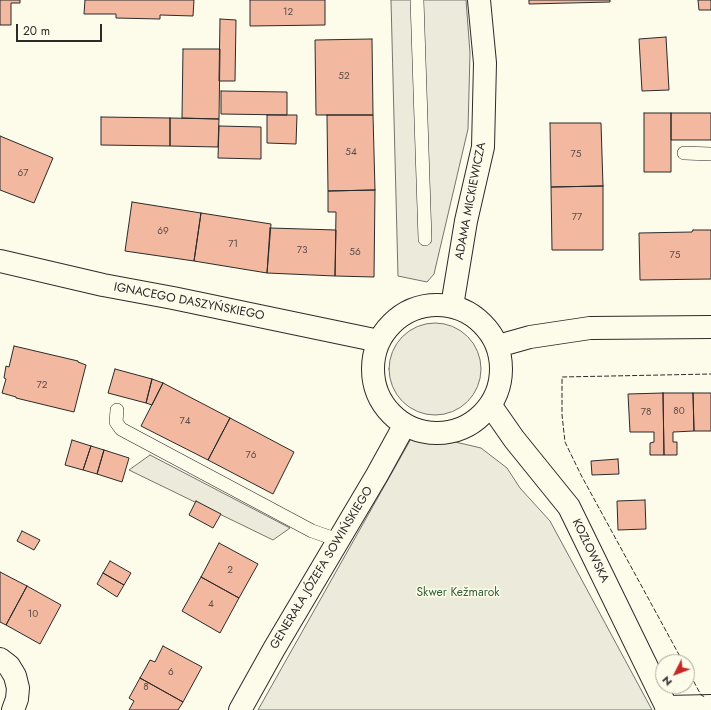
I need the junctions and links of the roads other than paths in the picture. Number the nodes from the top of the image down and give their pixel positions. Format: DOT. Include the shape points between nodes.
graph roads {
  1 [pos="417,0"];
  2 [pos="479,0"];
  3 [pos="684,153"];
  4 [pos="711,154"];
  5 [pos="425,239"];
  6 [pos="0,261"];
  7 [pos="452,306"];
  8 [pos="711,327"];
  9 [pos="379,341"];
  10 [pos="498,346"];
  11 [pos="491,406"];
  12 [pos="117,410"];
  13 [pos="404,426"];
  14 [pos="338,540"];
  15 [pos="0,659"];
  16 [pos="711,706"];
  17 [pos="667,708"];
  18 [pos="13,710"];
  19 [pos="240,710"];
  1 -- 5 [label="lane"];
  2 -- 7 [label="street, ADAMA MICKIEWICZA" via="485,63 483,147 466,221"];
  3 -- 4 [label="lane"];
  6 -- 9 [label="street, IGNACEGO DASZYŃSKIEGO" via="103,285"];
  7 -- 9 [label="street" via="430,305 409,311 391,323"];
  7 -- 10 [label="street" via="471,314 487,328"];
  8 -- 10 [label="street" via="590,328 530,337"];
  9 -- 13 [label="street" via="373,358 372,376 377,394 386,409"];
  10 -- 11 [label="street" via="502,367 499,387"];
  11 -- 13 [label="street" via="477,421 458,431 438,434"];
  11 -- 17 [label="street, KOZŁOWSKA" via="569,507"];
  12 -- 14 [label="lane" via="116,422 121,429 312,531"];
  13 -- 14 [label="street, GENERAŁA JÓZEFA SOWIŃSKIEGO"];
  14 -- 19 [label="street, GENERAŁA JÓZEFA SOWIŃSKIEGO"];
  15 -- 18 [label="street" via="9,666 15,676 18,688"];
  16 -- 17 [label="street"];
}
